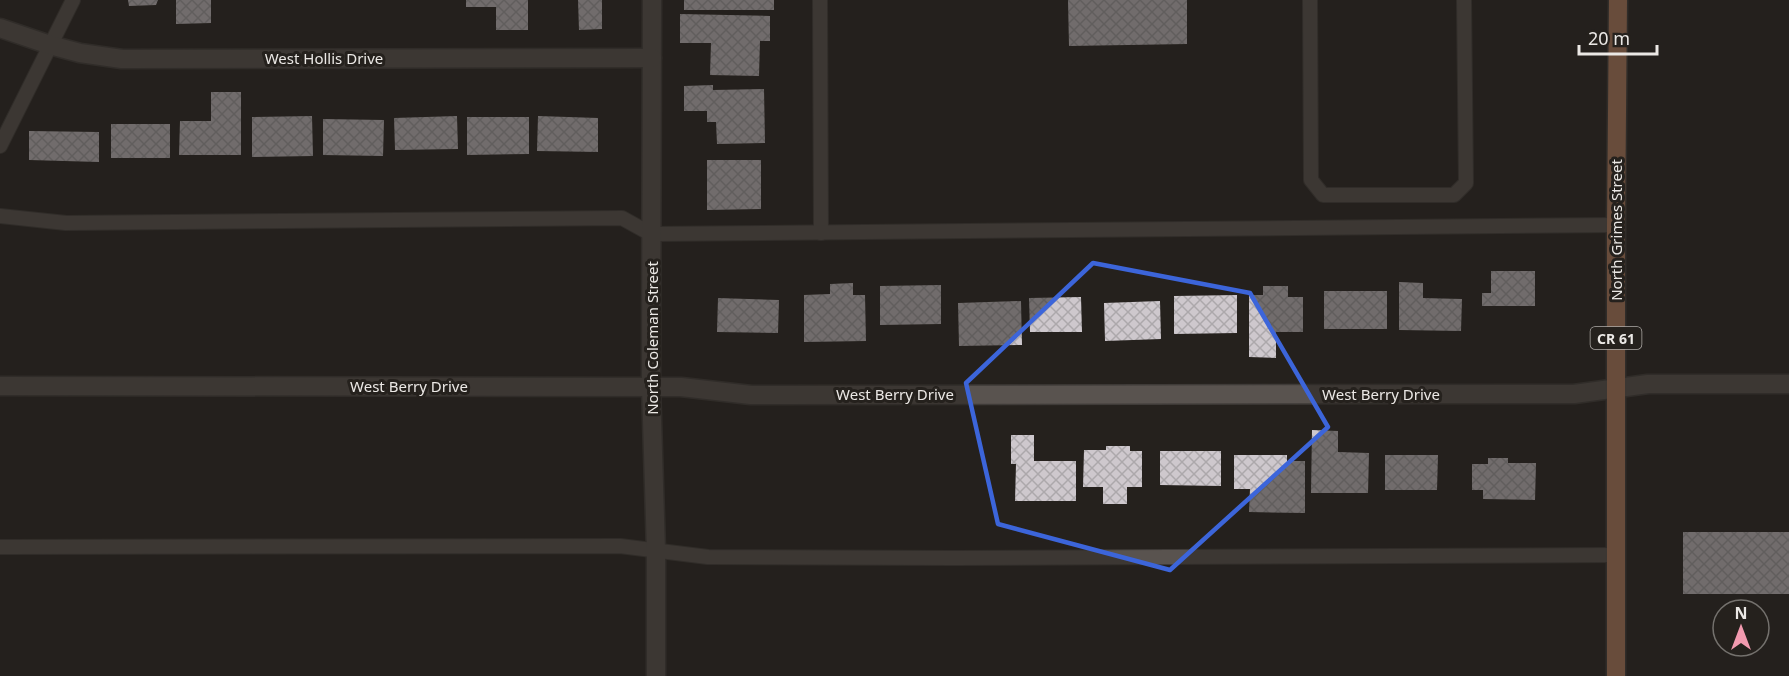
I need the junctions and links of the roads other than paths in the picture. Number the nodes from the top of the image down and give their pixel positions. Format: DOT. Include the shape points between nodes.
graph roads {
  1 [pos="73,0"];
  2 [pos="652,0"];
  3 [pos="820,0"];
  4 [pos="1310,0"];
  5 [pos="1464,0"];
  6 [pos="1618,0"];
  7 [pos="0,28"];
  8 [pos="50,45"];
  9 [pos="652,58"];
  10 [pos="0,146"];
  11 [pos="0,216"];
  12 [pos="1616,225"];
  13 [pos="821,233"];
  14 [pos="651,234"];
  15 [pos="1789,384"];
  16 [pos="0,386"];
  17 [pos="651,387"];
  18 [pos="1616,388"];
  19 [pos="0,547"];
  20 [pos="656,551"];
  21 [pos="1616,555"];
  22 [pos="656,676"];
  23 [pos="1616,676"];
  1 -- 8 [label="lane"];
  2 -- 9 [label="street, North Coleman Street"];
  3 -- 13 [label="lane"];
  4 -- 5 [label="lane" via="1311,180 1323,195 1454,195 1466,183"];
  6 -- 12 [label="main road, North Grimes Street / CR 61"];
  7 -- 8 [label="street, West Hollis Drive"];
  8 -- 9 [label="street, West Hollis Drive" via="122,59"];
  8 -- 10 [label="lane"];
  9 -- 14 [label="street, North Coleman Street"];
  11 -- 14 [label="lane" via="66,223 622,218"];
  12 -- 13 [label="lane"];
  12 -- 18 [label="main road, North Grimes Street / CR 61"];
  13 -- 14 [label="lane"];
  14 -- 17 [label="street, North Coleman Street"];
  15 -- 18 [label="street, West Berry Drive" via="1648,384"];
  16 -- 17 [label="street, West Berry Drive"];
  17 -- 18 [label="street, West Berry Drive" via="751,395 1574,394"];
  17 -- 20 [label="street, North Coleman Street"];
  18 -- 21 [label="main road, North Grimes Street / CR 61"];
  19 -- 20 [label="lane" via="620,546"];
  20 -- 21 [label="lane" via="708,557"];
  20 -- 22 [label="street, North Coleman Street"];
  21 -- 23 [label="main road, North Grimes Street / CR 61"];
}
